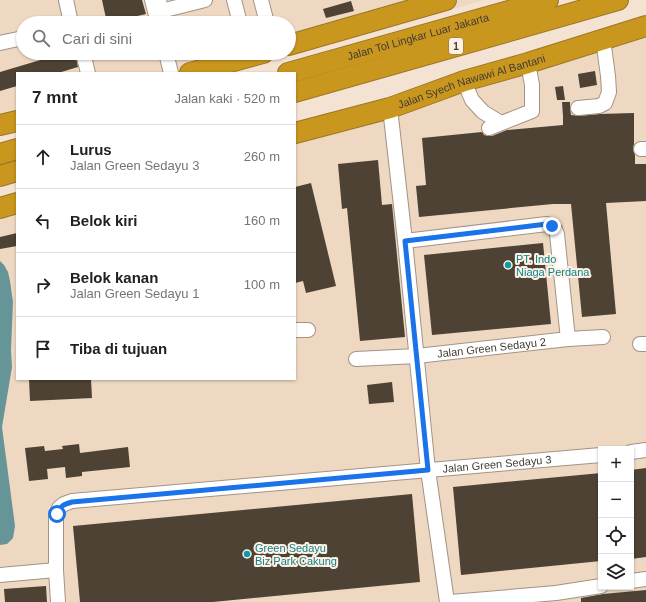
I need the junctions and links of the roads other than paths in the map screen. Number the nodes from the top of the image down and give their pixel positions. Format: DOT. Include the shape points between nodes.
graph roads {
  1 [pos="66,0"];
  2 [pos="152,0"];
  3 [pos="159,0"];
  4 [pos="205,0"];
  5 [pos="234,0"];
  6 [pos="261,0"];
  7 [pos="446,0"];
  8 [pos="548,0"];
  9 [pos="618,0"];
  10 [pos="403,6"];
  11 [pos="69,16"];
  12 [pos="154,16"];
  13 [pos="238,16"];
  14 [pos="265,16"];
  15 [pos="646,26"];
  16 [pos="16,39"];
  17 [pos="603,39"];
  18 [pos="0,42"];
  19 [pos="296,44"];
  20 [pos="85,60"];
  21 [pos="167,60"];
  22 [pos="234,60"];
  23 [pos="528,63"];
  24 [pos="88,72"];
  25 [pos="170,72"];
  26 [pos="193,72"];
  27 [pos="292,72"];
  28 [pos="464,80"];
  29 [pos="296,92"];
  30 [pos="390,108"];
  31 [pos="578,108"];
  32 [pos="16,121"];
  33 [pos="0,125"];
  34 [pos="296,133"];
  35 [pos="16,149"];
  36 [pos="0,154"];
  37 [pos="16,171"];
  38 [pos="0,176"];
  39 [pos="16,203"];
  40 [pos="0,208"];
  41 [pos="405,241"];
  42 [pos="603,337"];
  43 [pos="568,339"];
  44 [pos="416,356"];
  45 [pos="356,359"];
  46 [pos="646,450"];
  47 [pos="634,452"];
  48 [pos="598,454"];
  49 [pos="428,470"];
  50 [pos="56,570"];
  51 [pos="0,575"];
  52 [pos="646,579"];
  53 [pos="634,581"];
  54 [pos="598,586"];
  55 [pos="58,602"];
  56 [pos="447,602"];
  57 [pos="451,602"];
  1 -- 11 [label="lane"];
  2 -- 12 [label="lane"];
  3 -- 4 [label="lane" via="163,10"];
  5 -- 13 [label="lane"];
  6 -- 14 [label="lane"];
  7 -- 10 [label="highway"];
  8 -- 27 [label="highway, Jalan Tol Lingkar Luar Jakarta / 1"];
  9 -- 29 [label="highway, Jalan Tol Lingkar Luar Jakarta / 1"];
  10 -- 19 [label="highway"];
  15 -- 17 [label="highway, Jalan Syech Nawawi Al Bantani"];
  16 -- 18 [label="lane"];
  17 -- 23 [label="highway, Jalan Syech Nawawi Al Bantani"];
  17 -- 31 [label="lane" via="609,92 605,103"];
  20 -- 24 [label="lane"];
  21 -- 25 [label="lane"];
  22 -- 26 [label="highway"];
  23 -- 28 [label="highway, Jalan Syech Nawawi Al Bantani"];
  23 -- 28 [label="lane" via="532,85 532,111 495,126 472,100"];
  28 -- 30 [label="highway, Jalan Syech Nawawi Al Bantani"];
  30 -- 34 [label="highway, Jalan Syech Nawawi Al Bantani"];
  30 -- 41 [label="lane"];
  32 -- 33 [label="highway"];
  35 -- 36 [label="highway"];
  37 -- 38 [label="highway"];
  39 -- 40 [label="highway"];
  41 -- 43 [label="lane" via="547,224 552,226 557,234"];
  41 -- 44 [label="lane"];
  42 -- 43 [label="lane, Jalan Green Sedayu 2"];
  43 -- 44 [label="lane, Jalan Green Sedayu 2"];
  44 -- 45 [label="lane, Jalan Green Sedayu 2"];
  44 -- 49 [label="lane"];
  46 -- 47 [label="lane"];
  48 -- 49 [label="lane, Jalan Green Sedayu 3"];
  49 -- 50 [label="lane, Jalan Green Sedayu 3" via="64,504 59,508 56,518"];
  49 -- 56 [label="lane"];
  50 -- 51 [label="lane"];
  50 -- 55 [label="lane"];
  52 -- 53 [label="lane"];
  54 -- 57 [label="lane" via="556,593"];
}
